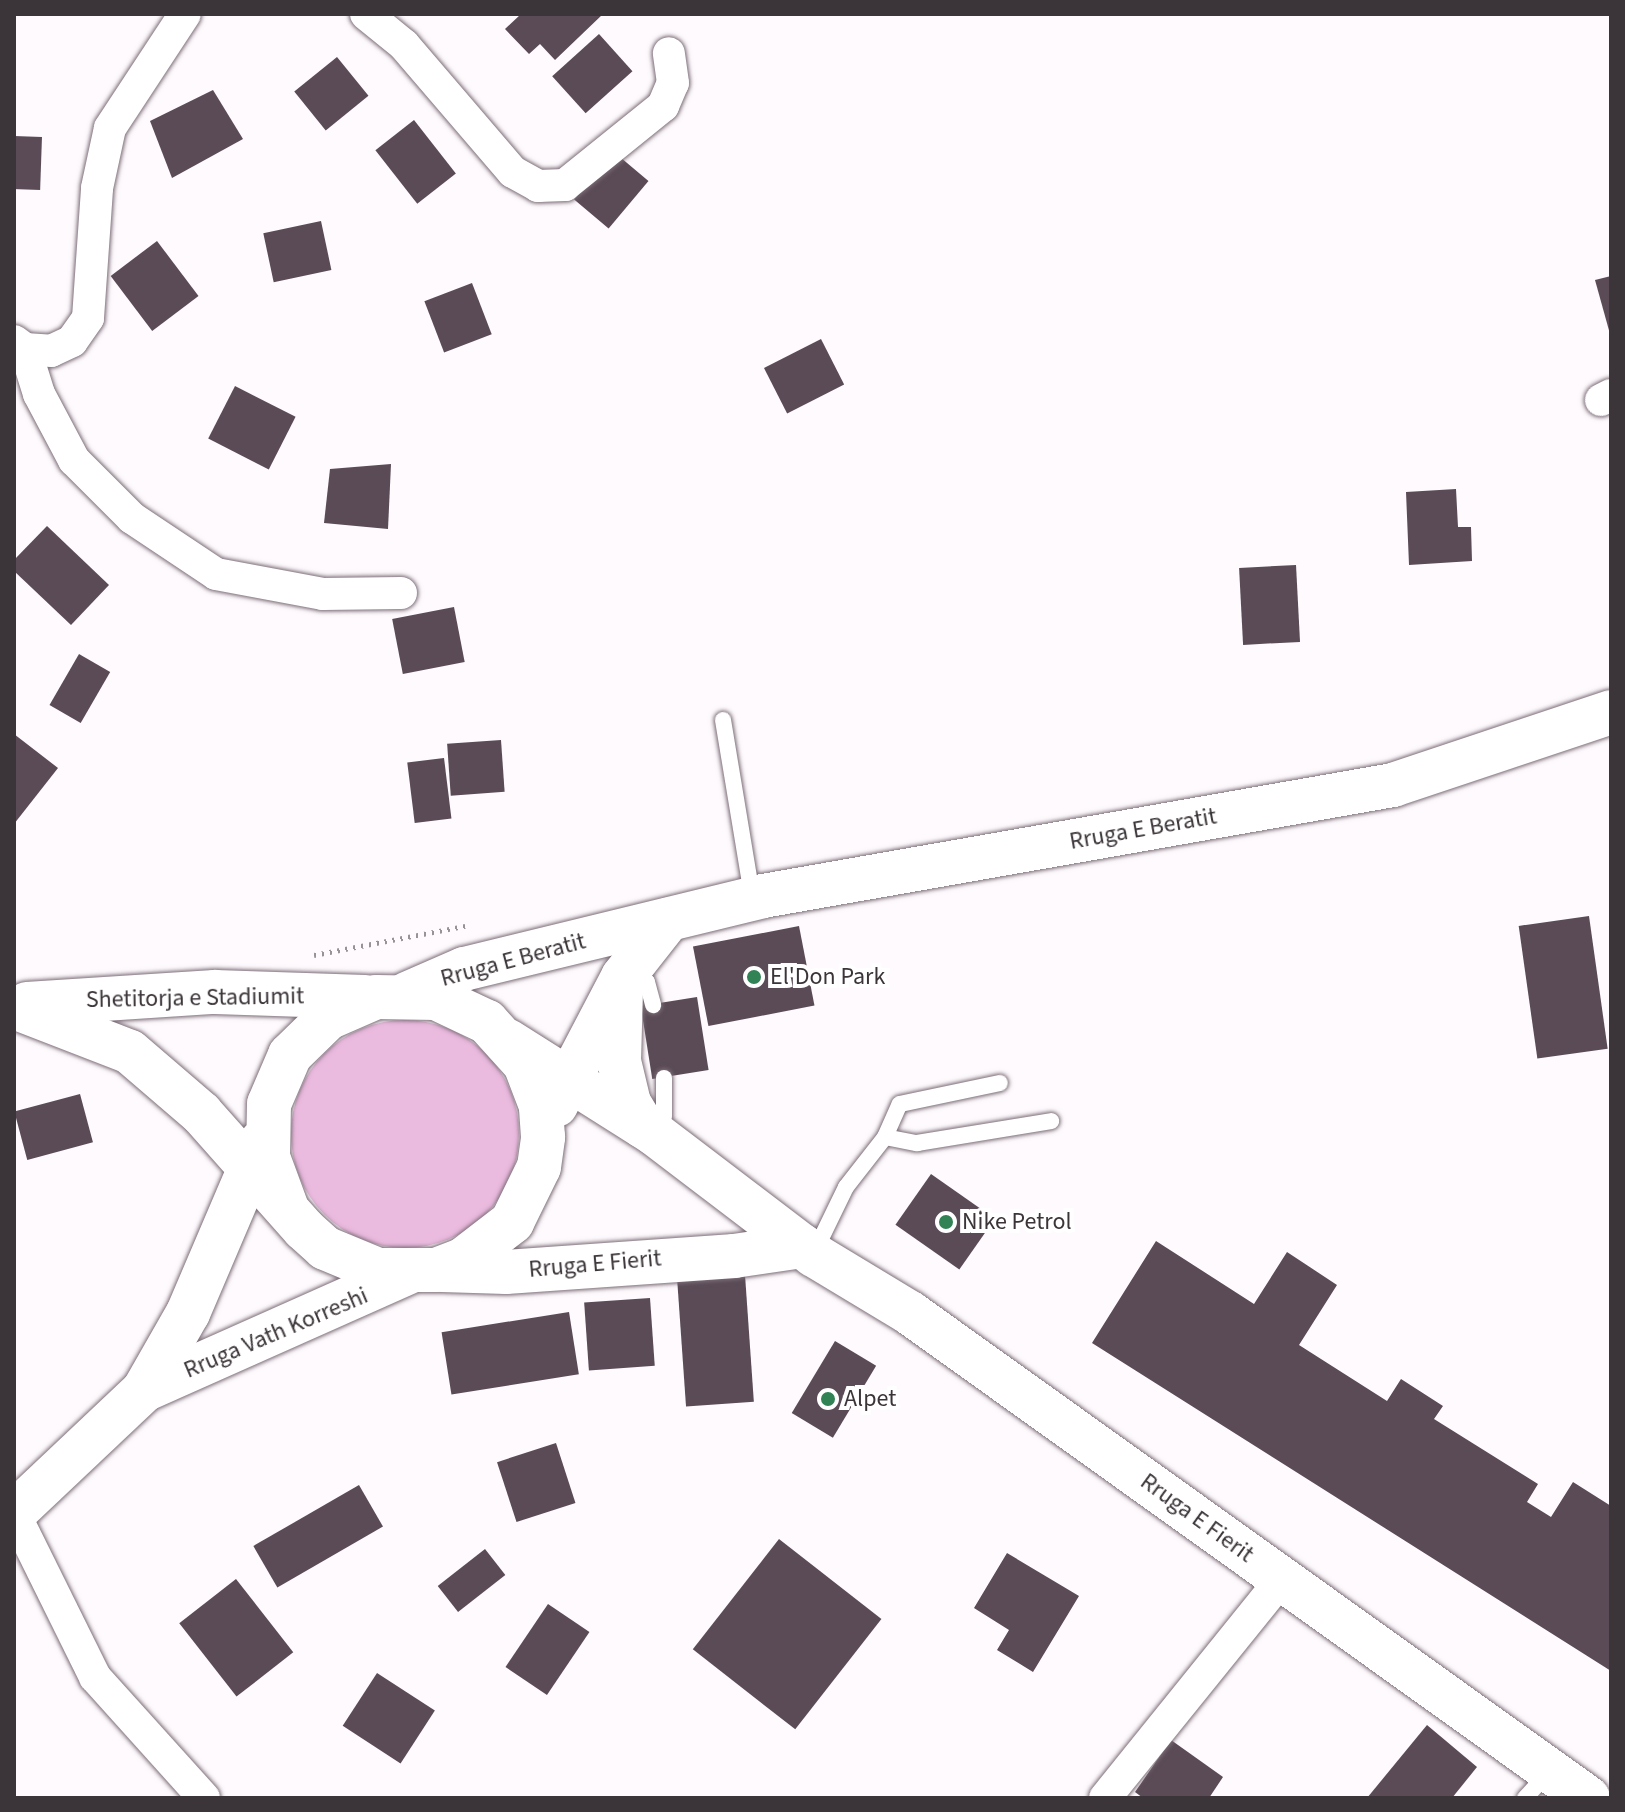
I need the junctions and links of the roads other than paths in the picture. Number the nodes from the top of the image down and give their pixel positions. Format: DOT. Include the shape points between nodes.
graph roads {
  1 [pos="185,14"];
  2 [pos="366,14"];
  3 [pos="669,53"];
  4 [pos="19,345"];
  5 [pos="401,593"];
  6 [pos="1611,712"];
  7 [pos="723,720"];
  8 [pos="753,899"];
  9 [pos="668,920"];
  10 [pos="635,984"];
  11 [pos="392,996"];
  12 [pos="14,1007"];
  13 [pos="508,1041"];
  14 [pos="664,1078"];
  15 [pos="567,1079"];
  16 [pos="1000,1083"];
  17 [pos="174,1087"];
  18 [pos="1051,1121"];
  19 [pos="649,1130"];
  20 [pos="543,1137"];
  21 [pos="885,1137"];
  22 [pos="258,1149"];
  23 [pos="808,1250"];
  24 [pos="214,1255"];
  25 [pos="421,1271"];
  26 [pos="144,1390"];
  27 [pos="14,1513"];
  28 [pos="1282,1579"];
  29 [pos="1538,1784"];
  30 [pos="204,1798"];
  31 [pos="1105,1798"];
  32 [pos="1588,1798"];
  1 -- 4 [label="street" via="110,128 97,188 88,318 72,341 51,351"];
  2 -- 3 [label="street" via="404,45 513,172 538,186 565,185 663,106 673,83"];
  4 -- 5 [label="street" via="74,460 132,518 216,574 323,594"];
  6 -- 8 [label="main road, Rruga E Beratit" via="1393,785"];
  7 -- 8 [label="lane"];
  8 -- 9 [label="main road, Rruga E Beratit"];
  9 -- 10 [label="main road"];
  9 -- 11 [label="main road, Rruga E Beratit" via="464,969"];
  10 -- 15 [label="main road"];
  10 -- 19 [label="main road" via="617,1015 619,1061 629,1103"];
  11 -- 12 [label="main road, Shetitorja e Stadiumit" via="215,992"];
  11 -- 13 [label="main road" via="462,1007"];
  11 -- 22 [label="main road" via="339,1011 307,1035 277,1078"];
  12 -- 17 [label="main road, Shetitorja e Stadiumit" via="114,1044"];
  13 -- 15 [label="main road, Rruga E Fierit"];
  13 -- 20 [label="main road" via="537,1091"];
  14 -- 19 [label="lane" via="664,1116"];
  15 -- 19 [label="main road, Rruga E Fierit"];
  15 -- 20 [label="main road"];
  16 -- 21 [label="lane" via="900,1104"];
  17 -- 22 [label="main road, Shetitorja e Stadiumit"];
  17 -- 24 [label="main road" via="198,1119 214,1156 219,1199"];
  18 -- 21 [label="lane" via="917,1143"];
  19 -- 23 [label="main road, Rruga E Fierit"];
  20 -- 25 [label="main road" via="539,1167 512,1222 477,1251"];
  21 -- 23 [label="lane" via="846,1187"];
  22 -- 24 [label="main road, Rruga Vath Korreshi"];
  22 -- 25 [label="main road" via="286,1206 304,1229 338,1255 378,1270"];
  23 -- 25 [label="main road, Rruga E Fierit" via="506,1272"];
  23 -- 28 [label="main road, Rruga E Fierit" via="910,1313"];
  24 -- 26 [label="main road, Rruga Vath Korreshi"];
  25 -- 26 [label="main road, Rruga Vath Korreshi"];
  26 -- 27 [label="main road, Rruga Vath Korreshi"];
  27 -- 30 [label="street" via="95,1677"];
  28 -- 29 [label="main road, Rruga E Fierit"];
  28 -- 31 [label="street"];
  29 -- 32 [label="main road, Rruga E Fierit"];
}
